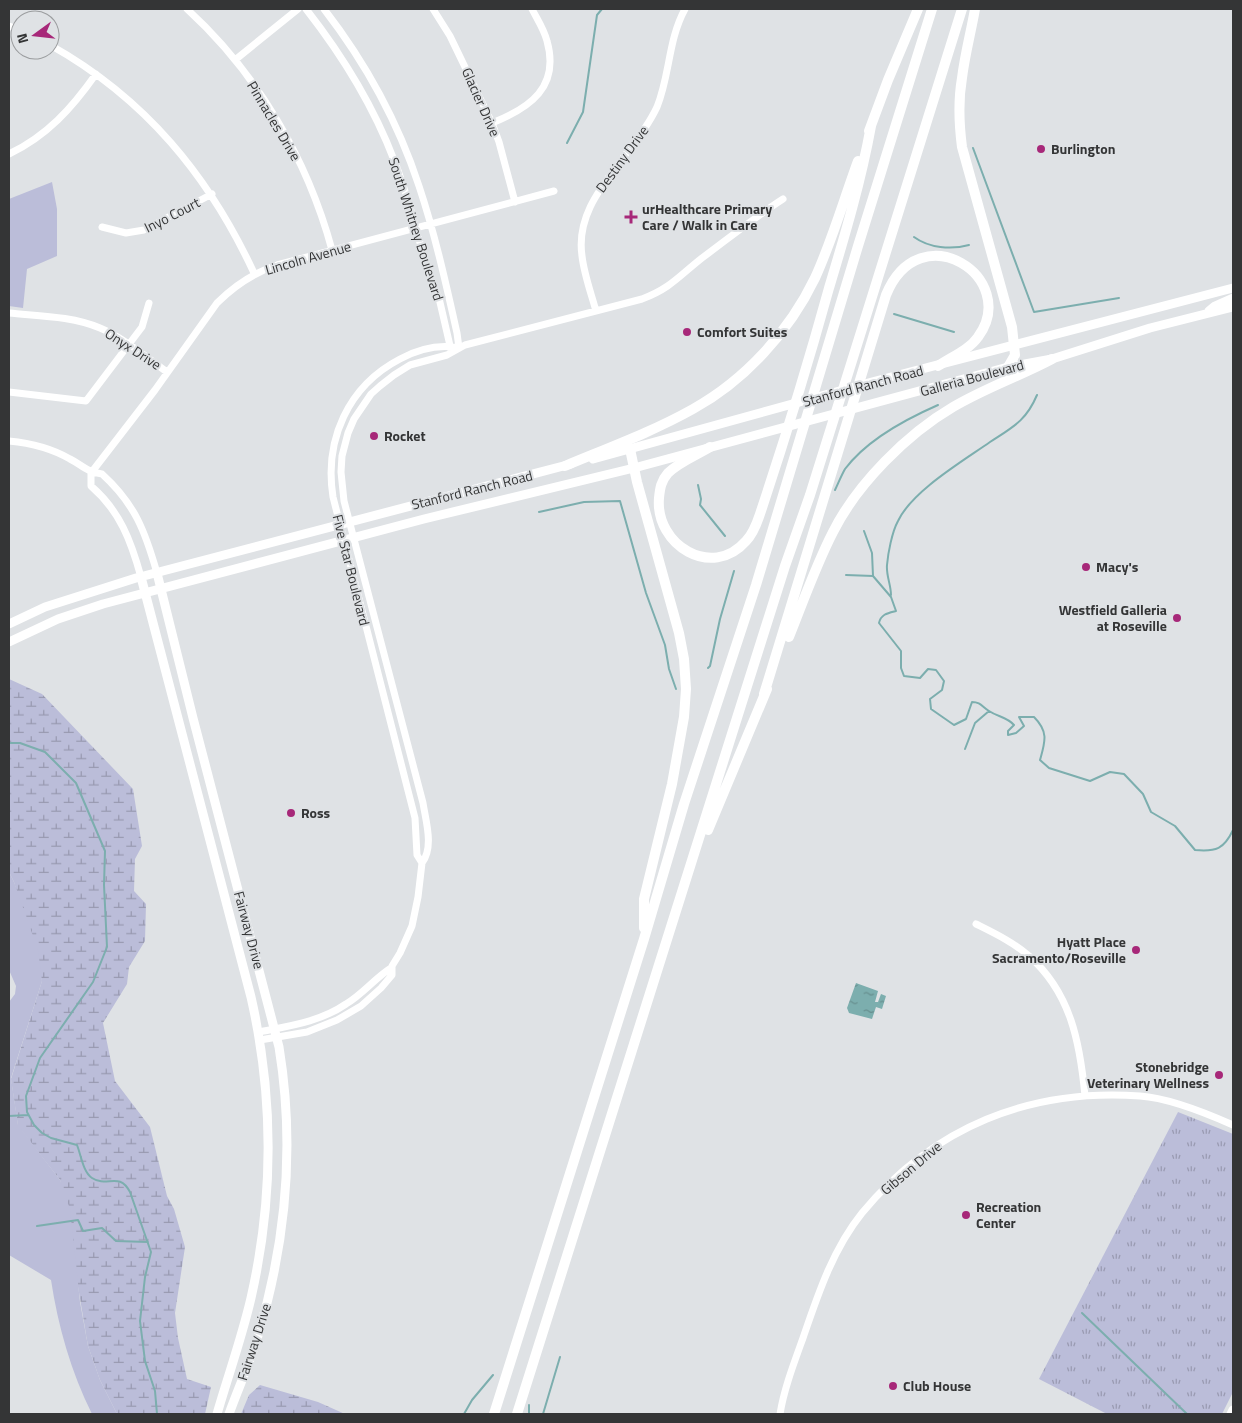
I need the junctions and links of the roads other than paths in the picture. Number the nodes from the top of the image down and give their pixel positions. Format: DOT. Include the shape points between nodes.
graph roads {
  1 [pos="187,9"];
  2 [pos="298,9"];
  3 [pos="306,9"];
  4 [pos="324,9"];
  5 [pos="433,9"];
  6 [pos="532,9"];
  7 [pos="684,9"];
  8 [pos="918,9"];
  9 [pos="932,9"];
  10 [pos="962,9"];
  11 [pos="975,9"];
  12 [pos="60,51"];
  13 [pos="235,60"];
  14 [pos="96,74"];
  15 [pos="492,123"];
  16 [pos="871,126"];
  17 [pos="9,154"];
  18 [pos="554,192"];
  19 [pos="212,194"];
  20 [pos="782,199"];
  21 [pos="515,202"];
  22 [pos="430,224"];
  23 [pos="102,227"];
  24 [pos="417,228"];
  25 [pos="332,250"];
  26 [pos="254,273"];
  27 [pos="1233,288"];
  28 [pos="1233,298"];
  29 [pos="149,303"];
  30 [pos="1233,306"];
  31 [pos="596,311"];
  32 [pos="9,313"];
  33 [pos="1207,313"];
  34 [pos="129,345"];
  35 [pos="1014,346"];
  36 [pos="459,348"];
  37 [pos="451,349"];
  38 [pos="1052,359"];
  39 [pos="393,362"];
  40 [pos="938,366"];
  41 [pos="1008,368"];
  42 [pos="167,372"];
  43 [pos="380,386"];
  44 [pos="9,392"];
  45 [pos="338,427"];
  46 [pos="9,441"];
  47 [pos="710,448"];
  48 [pos="630,449"];
  49 [pos="342,456"];
  50 [pos="565,466"];
  51 [pos="634,468"];
  52 [pos="91,473"];
  53 [pos="350,522"];
  54 [pos="339,524"];
  55 [pos="354,538"];
  56 [pos="344,541"];
  57 [pos="157,572"];
  58 [pos="141,577"];
  59 [pos="160,589"];
  60 [pos="145,593"];
  61 [pos="374,611"];
  62 [pos="362,614"];
  63 [pos="9,624"];
  64 [pos="9,642"];
  65 [pos="764,694"];
  66 [pos="208,775"];
  67 [pos="194,779"];
  68 [pos="694,855"];
  69 [pos="422,863"];
  70 [pos="976,924"];
  71 [pos="644,939"];
  72 [pos="391,968"];
  73 [pos="274,1029"];
  74 [pos="259,1036"];
  75 [pos="277,1038"];
  76 [pos="1085,1096"];
  77 [pos="1233,1125"];
  78 [pos="1233,1410"];
  79 [pos="217,1414"];
  80 [pos="230,1414"];
  81 [pos="494,1414"];
  82 [pos="517,1414"];
  83 [pos="780,1414"];
  84 [pos="1231,1414"];
  1 -- 13 [label="street, Pinnacles Drive"];
  2 -- 13 [label="street"];
  3 -- 24 [label="street, South Whitney Boulevard" via="342,57 368,102 394,158"];
  4 -- 22 [label="street, South Whitney Boulevard" via="353,49 388,112 419,185"];
  5 -- 15 [label="street, Glacier Drive" via="450,36"];
  6 -- 15 [label="street" via="545,35 549,52 550,64 545,83 526,107"];
  7 -- 31 [label="street, Destiny Drive" via="674,35 665,83 656,109 602,185 587,213 581,239 582,256"];
  8 -- 16 [label="highway"];
  9 -- 71 [label="highway"];
  10 -- 68 [label="highway"];
  11 -- 35 [label="highway" via="960,96 962,147 1012,327"];
  12 -- 14 [label="street"];
  13 -- 25 [label="street, Pinnacles Drive" via="273,113 295,152"];
  14 -- 17 [label="street" via="57,122"];
  14 -- 19 [label="street" via="139,108 172,142"];
  15 -- 21 [label="street, Glacier Drive"];
  16 -- 47 [label="highway" via="836,266 760,514 747,541 717,558 699,557 672,541 663,526 658,505 660,487 669,473"];
  16 -- 50 [label="highway" via="815,277 788,322 763,353 735,380 694,409"];
  18 -- 21 [label="street, Lincoln Avenue"];
  19 -- 23 [label="street, Inyo Court" via="144,230 126,232"];
  19 -- 26 [label="street"];
  20 -- 31 [label="street, Five Star Boulevard" via="672,284 642,299"];
  21 -- 22 [label="street, Lincoln Avenue"];
  22 -- 24 [label="street, Lincoln Avenue"];
  22 -- 36 [label="street, South Whitney Boulevard"];
  24 -- 25 [label="street, Lincoln Avenue"];
  24 -- 37 [label="street, South Whitney Boulevard"];
  25 -- 26 [label="street, Lincoln Avenue"];
  26 -- 42 [label="street, Lincoln Avenue" via="217,303"];
  27 -- 35 [label="main road, Galleria Boulevard"];
  28 -- 33 [label="main road"];
  29 -- 34 [label="street" via="142,326"];
  30 -- 33 [label="main road, Galleria Boulevard"];
  31 -- 36 [label="street, Five Star Boulevard"];
  32 -- 34 [label="street, Onyx Drive" via="90,324"];
  33 -- 38 [label="main road, Galleria Boulevard"];
  34 -- 42 [label="street, Onyx Drive"];
  34 -- 44 [label="street" via="86,401"];
  35 -- 40 [label="main road, Galleria Boulevard"];
  35 -- 41 [label="highway"];
  36 -- 37 [label="street, Five Star Boulevard"];
  37 -- 39 [label="street, Five Star Boulevard" via="442,345"];
  37 -- 43 [label="street, Five Star Boulevard" via="447,355 410,365"];
  38 -- 41 [label="main road, Galleria Boulevard"];
  38 -- 65 [label="highway" via="937,417 895,452 866,484 834,531"];
  39 -- 43 [label="street" via="393,368"];
  39 -- 45 [label="street, Five Star Boulevard" via="363,387"];
  40 -- 48 [label="main road, Stanford Ranch Road"];
  40 -- 65 [label="highway" via="978,336 987,317 988,306 984,287 974,272 961,262 938,256 925,257 905,267 889,288"];
  41 -- 47 [label="main road, Galleria Boulevard"];
  42 -- 52 [label="street, Lincoln Avenue"];
  43 -- 49 [label="street, Five Star Boulevard" via="354,419"];
  45 -- 49 [label="street" via="342,432"];
  45 -- 54 [label="street, Five Star Boulevard" via="330,472"];
  46 -- 52 [label="street, Fairway Drive" via="44,447"];
  47 -- 51 [label="main road, Stanford Ranch Road"];
  48 -- 50 [label="main road, Stanford Ranch Road"];
  48 -- 51 [label="highway"];
  49 -- 53 [label="street, Five Star Boulevard" via="342,487"];
  50 -- 53 [label="main road, Stanford Ranch Road"];
  51 -- 55 [label="main road, Stanford Ranch Road"];
  51 -- 71 [label="highway" via="678,633 686,689 672,784 644,899"];
  52 -- 57 [label="street, Fairway Drive" via="102,474 128,502 142,527"];
  52 -- 58 [label="street, Fairway Drive" via="91,486 114,510 124,527"];
  53 -- 54 [label="main road, Stanford Ranch Road"];
  53 -- 55 [label="street, Five Star Boulevard"];
  54 -- 56 [label="street, Five Star Boulevard"];
  54 -- 57 [label="main road, Stanford Ranch Road"];
  55 -- 56 [label="main road, Stanford Ranch Road"];
  55 -- 61 [label="street, Five Star Boulevard"];
  56 -- 59 [label="main road, Stanford Ranch Road"];
  56 -- 62 [label="street, Five Star Boulevard"];
  57 -- 58 [label="main road, Stanford Ranch Road"];
  57 -- 59 [label="main road, Fairway Drive"];
  58 -- 60 [label="main road, Fairway Drive"];
  58 -- 63 [label="main road, Stanford Ranch Road" via="44,607"];
  59 -- 60 [label="main road, Stanford Ranch Road"];
  59 -- 66 [label="main road, Fairway Drive"];
  60 -- 64 [label="main road, Stanford Ranch Road" via="80,611"];
  60 -- 67 [label="main road, Fairway Drive"];
  61 -- 62 [label="street"];
  61 -- 69 [label="street, Five Star Boulevard" via="424,803 428,856"];
  62 -- 69 [label="street, Five Star Boulevard" via="412,804 417,829 417,855"];
  65 -- 68 [label="highway" via="710,825"];
  66 -- 67 [label="main road"];
  66 -- 73 [label="main road, Fairway Drive"];
  67 -- 74 [label="main road, Fairway Drive"];
  68 -- 82 [label="highway"];
  69 -- 72 [label="street, Five Star Boulevard" via="412,926"];
  70 -- 76 [label="street" via="1029,956 1053,985 1075,1031"];
  71 -- 81 [label="highway"];
  72 -- 73 [label="street, Five Star Boulevard" via="355,998 332,1012"];
  72 -- 75 [label="street, Five Star Boulevard" via="392,975 381,988 352,1012 321,1027"];
  73 -- 74 [label="street, Five Star Boulevard"];
  73 -- 75 [label="main road, Fairway Drive"];
  74 -- 75 [label="street, Five Star Boulevard"];
  74 -- 79 [label="main road, Fairway Drive" via="269,1127 265,1210 251,1299"];
  75 -- 80 [label="main road, Fairway Drive" via="284,1080 287,1134 283,1219 261,1323"];
  76 -- 77 [label="street, Gibson Drive" via="1141,1096 1185,1105"];
  76 -- 83 [label="street, Gibson Drive" via="1040,1102 970,1126 929,1149 894,1179 862,1213 822,1282"];
  78 -- 84 [label="main road"];
}
